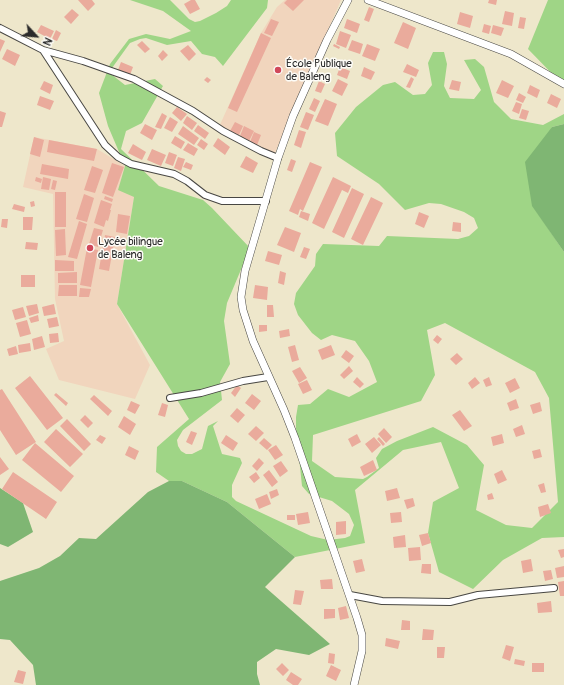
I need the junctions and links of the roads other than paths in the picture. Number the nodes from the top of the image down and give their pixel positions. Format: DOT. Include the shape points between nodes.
graph roads {
  1 [pos="348,0"];
  2 [pos="368,0"];
  3 [pos="0,28"];
  4 [pos="43,50"];
  5 [pos="564,84"];
  6 [pos="278,158"];
  7 [pos="266,201"];
  8 [pos="268,377"];
  9 [pos="170,398"];
  10 [pos="554,588"];
  11 [pos="350,595"];
  12 [pos="354,685"];
  1 -- 6 [label="street" via="293,116"];
  2 -- 5 [label="street" via="511,54"];
  3 -- 4 [label="street"];
  4 -- 6 [label="street" via="134,79 193,111 223,132"];
  4 -- 7 [label="street" via="102,140 118,157 131,164 174,174 205,195 222,201"];
  6 -- 7 [label="street"];
  7 -- 8 [label="street" via="245,271 241,297 242,310"];
  8 -- 9 [label="street"];
  8 -- 11 [label="street" via="295,438"];
  10 -- 11 [label="street" via="478,595 450,602 382,601"];
  11 -- 12 [label="street" via="362,635 362,651"];
}
